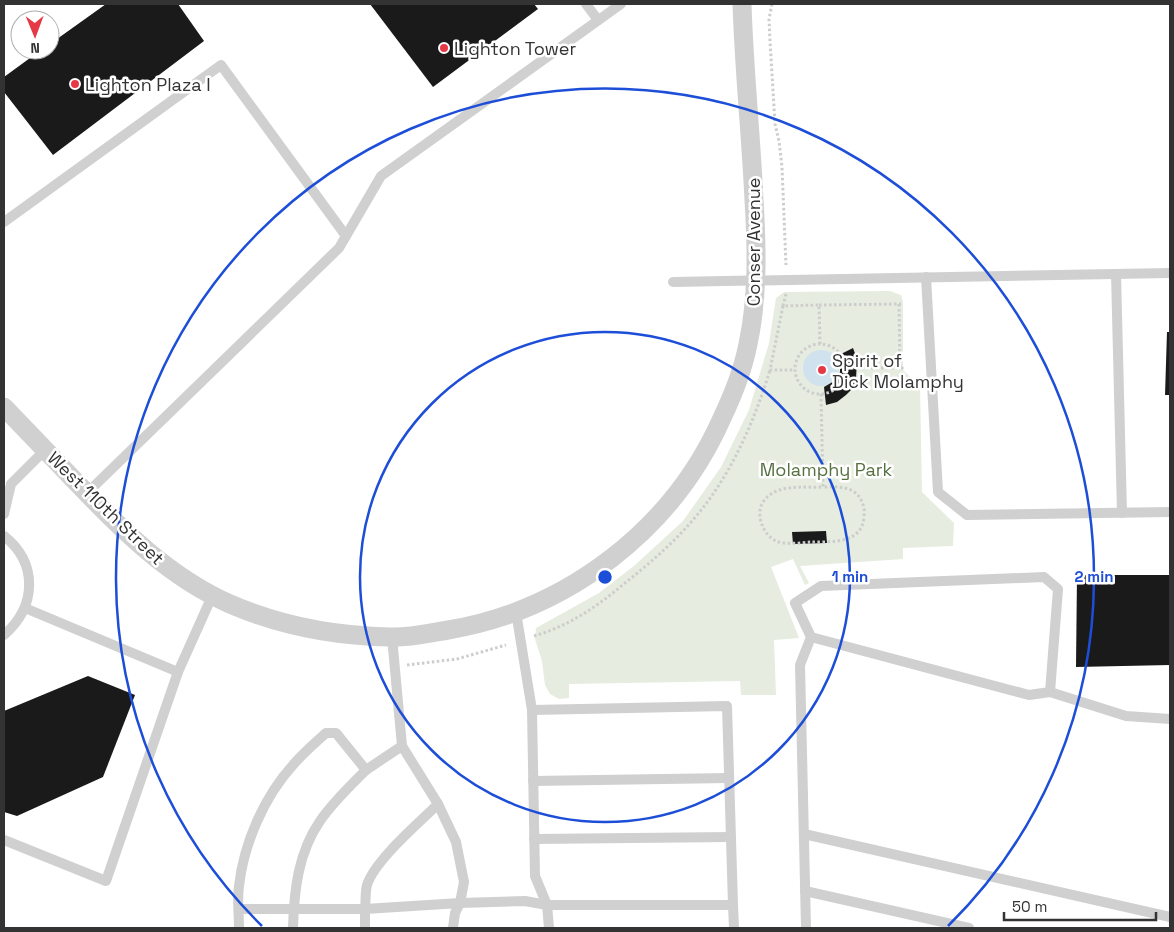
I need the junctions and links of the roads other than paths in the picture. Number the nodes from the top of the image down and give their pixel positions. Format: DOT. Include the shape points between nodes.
graph roads {
  1 [pos="586,4"];
  2 [pos="621,4"];
  3 [pos="742,4"];
  4 [pos="598,20"];
  5 [pos="4,222"];
  6 [pos="346,236"];
  7 [pos="1116,274"];
  8 [pos="1170,274"];
  9 [pos="926,277"];
  10 [pos="756,280"];
  11 [pos="674,282"];
  12 [pos="4,407"];
  13 [pos="45,450"];
  14 [pos="87,493"];
  15 [pos="1122,512"];
  16 [pos="1170,512"];
  17 [pos="4,514"];
  18 [pos="4,536"];
  19 [pos="213,594"];
  20 [pos="25,608"];
  21 [pos="516,612"];
  22 [pos="4,634"];
  23 [pos="392,637"];
  24 [pos="811,637"];
  25 [pos="178,672"];
  26 [pos="1050,692"];
  27 [pos="532,710"];
  28 [pos="1170,719"];
  29 [pos="402,746"];
  30 [pos="366,770"];
  31 [pos="729,778"];
  32 [pos="533,781"];
  33 [pos="438,804"];
  34 [pos="804,834"];
  35 [pos="731,837"];
  36 [pos="534,839"];
  37 [pos="4,840"];
  38 [pos="805,891"];
  39 [pos="460,904"];
  40 [pos="547,905"];
  41 [pos="733,905"];
  42 [pos="366,908"];
  43 [pos="239,909"];
  44 [pos="293,910"];
  45 [pos="1170,917"];
  46 [pos="239,928"];
  47 [pos="293,928"];
  48 [pos="365,928"];
  49 [pos="453,928"];
  50 [pos="549,928"];
  51 [pos="734,928"];
  52 [pos="806,928"];
  53 [pos="969,928"];
  1 -- 4 [label="lane"];
  2 -- 4 [label="lane"];
  3 -- 10 [label="street, Conser Avenue" via="756,230"];
  4 -- 6 [label="lane" via="381,176"];
  5 -- 6 [label="lane" via="221,65"];
  6 -- 14 [label="lane" via="339,248"];
  7 -- 8 [label="lane"];
  7 -- 9 [label="lane"];
  7 -- 15 [label="lane"];
  9 -- 10 [label="lane"];
  9 -- 15 [label="lane" via="938,492 967,515"];
  10 -- 11 [label="lane"];
  10 -- 21 [label="street, Conser Avenue" via="748,346 734,393 712,442 684,486 651,525 612,560 568,588"];
  12 -- 13 [label="street, West 110th Street"];
  13 -- 14 [label="street, West 110th Street"];
  13 -- 17 [label="lane" via="11,484"];
  14 -- 19 [label="street, West 110th Street" via="154,558"];
  15 -- 16 [label="lane"];
  18 -- 20 [label="lane" via="23,557 28,574"];
  19 -- 23 [label="street, West 110th Street" via="274,620 322,632"];
  19 -- 25 [label="lane"];
  20 -- 22 [label="lane" via="15,625"];
  20 -- 25 [label="lane"];
  21 -- 23 [label="street, Conser Avenue" via="468,627"];
  21 -- 27 [label="lane"];
  23 -- 29 [label="lane"];
  24 -- 26 [label="lane" via="1029,695"];
  24 -- 26 [label="lane" via="795,604 821,586 1044,577 1058,589"];
  24 -- 34 [label="lane" via="800,665"];
  25 -- 37 [label="lane" via="106,881"];
  26 -- 28 [label="lane" via="1126,716"];
  27 -- 31 [label="lane" via="727,706"];
  27 -- 32 [label="lane"];
  29 -- 30 [label="lane"];
  29 -- 33 [label="lane"];
  30 -- 43 [label="lane" via="336,733 331,732 326,733 293,765 263,809 254,830 242,867"];
  30 -- 44 [label="lane" via="319,822 300,866"];
  31 -- 32 [label="lane"];
  31 -- 35 [label="lane"];
  32 -- 36 [label="lane"];
  33 -- 39 [label="lane" via="456,842 464,882"];
  33 -- 42 [label="lane" via="379,865 368,885"];
  34 -- 38 [label="lane"];
  34 -- 45 [label="lane"];
  35 -- 36 [label="lane"];
  35 -- 41 [label="lane"];
  36 -- 40 [label="lane" via="535,876"];
  38 -- 52 [label="lane"];
  38 -- 53 [label="lane"];
  39 -- 40 [label="lane" via="524,901"];
  39 -- 42 [label="lane"];
  39 -- 49 [label="lane"];
  40 -- 41 [label="lane"];
  40 -- 50 [label="lane"];
  41 -- 51 [label="lane"];
  42 -- 44 [label="lane"];
  42 -- 48 [label="lane"];
  43 -- 44 [label="lane"];
  43 -- 46 [label="lane"];
  44 -- 47 [label="lane"];
}
